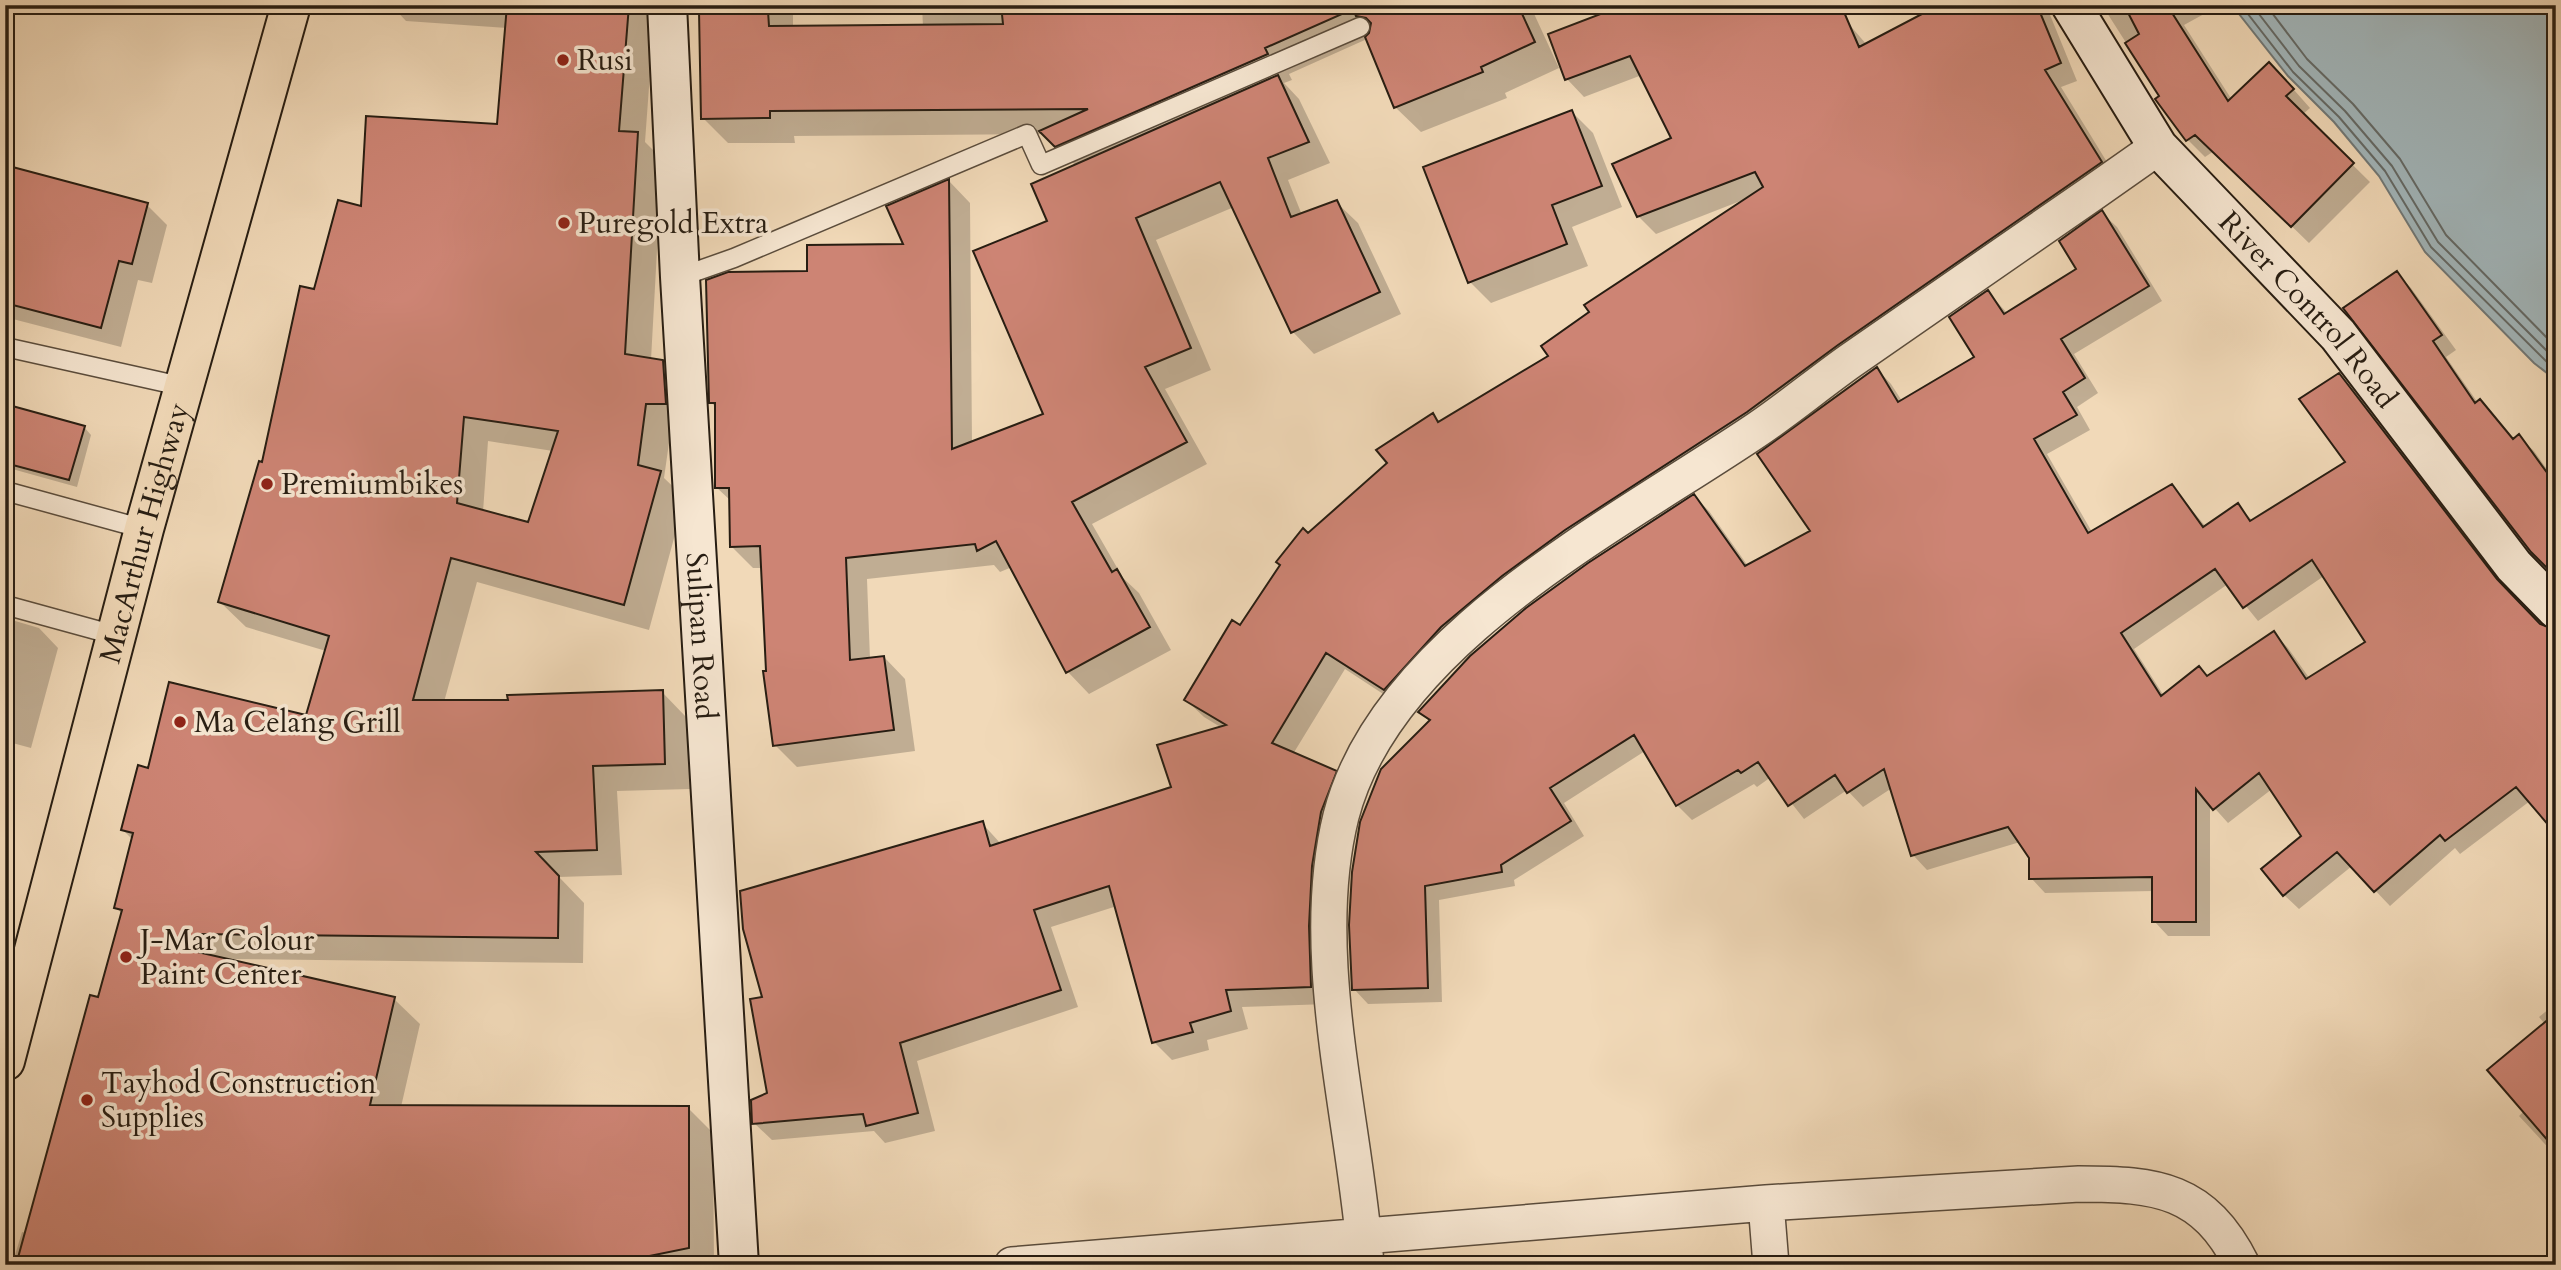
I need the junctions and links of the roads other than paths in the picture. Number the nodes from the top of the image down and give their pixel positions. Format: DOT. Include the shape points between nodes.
graph roads {
  1 [pos="291,5"];
  2 [pos="667,5"];
  3 [pos="2071,5"];
  4 [pos="1360,27"];
  5 [pos="2158,148"];
  6 [pos="680,277"];
  7 [pos="5,347"];
  8 [pos="184,387"];
  9 [pos="5,491"];
  10 [pos="144,529"];
  11 [pos="5,605"];
  12 [pos="2556,609"];
  13 [pos="118,636"];
  14 [pos="5,1061"];
  15 [pos="1766,1203"];
  16 [pos="1365,1250"];
  17 [pos="739,1265"];
  18 [pos="1012,1265"];
  19 [pos="1771,1265"];
  20 [pos="2242,1265"];
  1 -- 8 [label="highway, MacArthur Highway"];
  2 -- 6 [label="street, Sulipan Road"];
  3 -- 5 [label="street, River Control Road"];
  4 -- 6 [label="lane" via="1041,165 1027,134"];
  5 -- 12 [label="street, River Control Road" via="2338,335 2514,566"];
  5 -- 16 [label="street" via="1760,428 1516,589 1462,636 1380,730 1355,772 1342,815 1329,911 1337,1026"];
  6 -- 17 [label="street, Sulipan Road"];
  7 -- 8 [label="lane"];
  8 -- 10 [label="highway, MacArthur Highway"];
  9 -- 10 [label="lane"];
  10 -- 13 [label="highway, MacArthur Highway"];
  11 -- 13 [label="lane"];
  13 -- 14 [label="highway, MacArthur Highway"];
  15 -- 16 [label="street"];
  15 -- 19 [label="street"];
  15 -- 20 [label="street" via="2127,1184 2161,1190 2202,1208 2228,1237"];
  16 -- 18 [label="street"];
}
